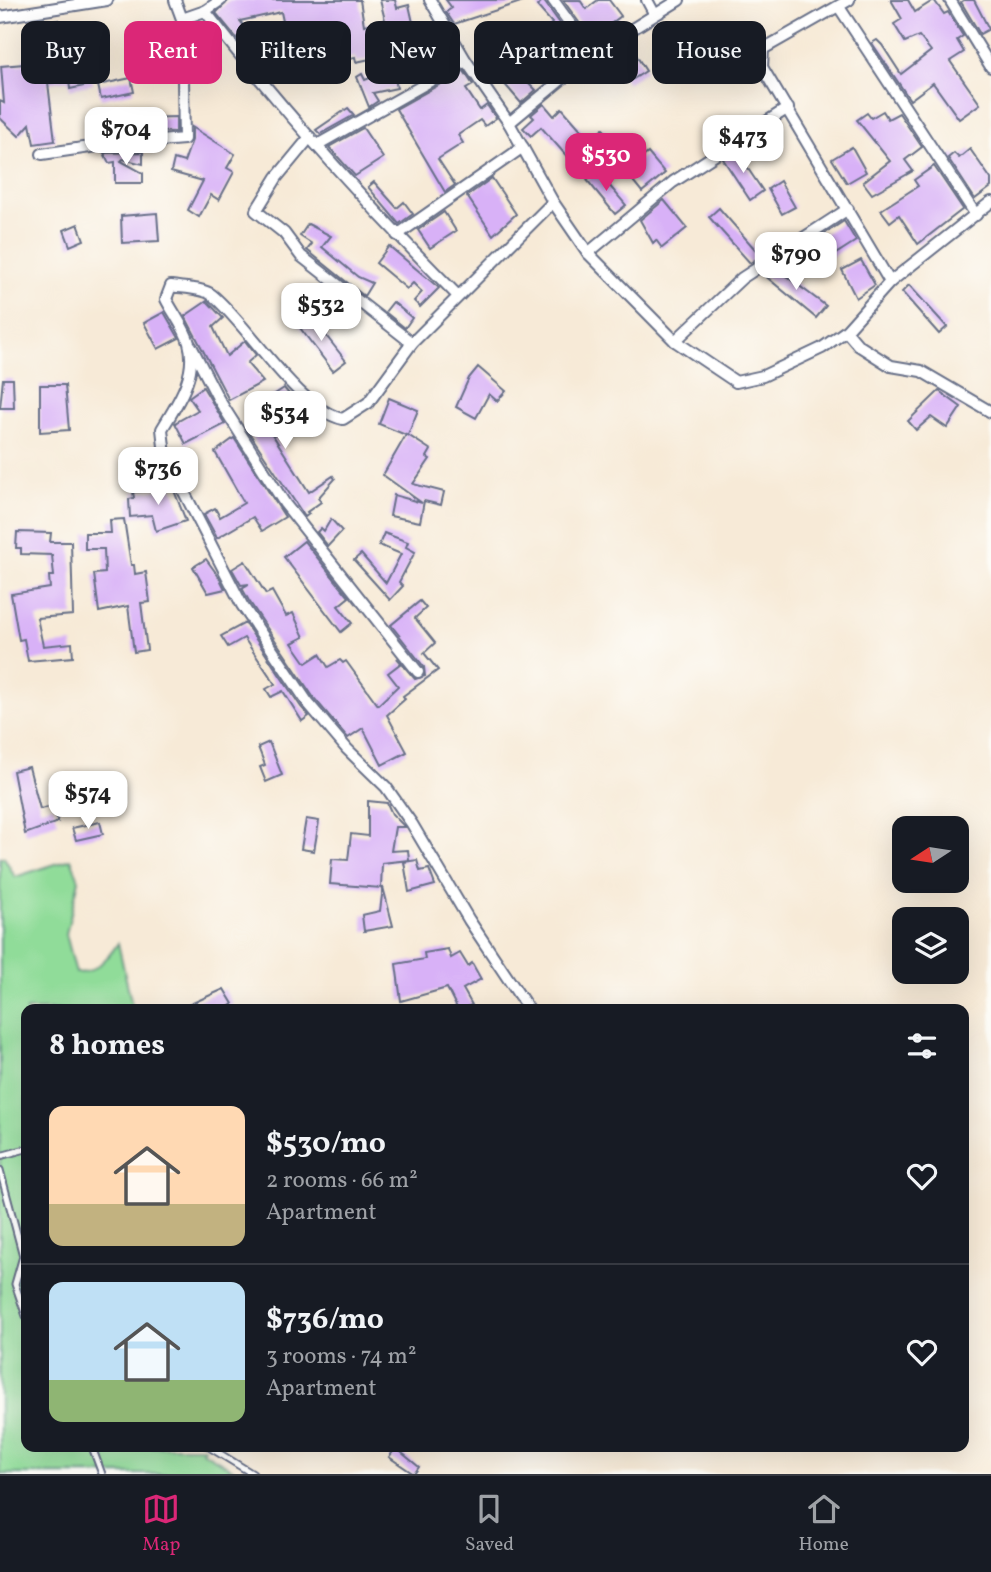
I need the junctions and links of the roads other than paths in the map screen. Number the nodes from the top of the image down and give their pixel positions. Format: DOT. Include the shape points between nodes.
graph roads {
  1 [pos="107,0"];
  2 [pos="175,0"];
  3 [pos="221,0"];
  4 [pos="430,0"];
  5 [pos="553,0"];
  6 [pos="647,0"];
  7 [pos="679,0"];
  8 [pos="849,0"];
  9 [pos="950,0"];
  10 [pos="839,7"];
  11 [pos="205,11"];
  12 [pos="654,13"];
  13 [pos="0,17"];
  14 [pos="182,19"];
  15 [pos="568,21"];
  16 [pos="638,24"];
  17 [pos="466,61"];
  18 [pos="991,66"];
  19 [pos="556,84"];
  20 [pos="788,108"];
  21 [pos="509,124"];
  22 [pos="313,141"];
  23 [pos="523,147"];
  24 [pos="42,155"];
  25 [pos="553,202"];
  26 [pos="991,202"];
  27 [pos="848,209"];
  28 [pos="976,215"];
  29 [pos="397,235"];
  30 [pos="588,253"];
  31 [pos="890,282"];
  32 [pos="458,296"];
  33 [pos="846,331"];
  34 [pos="675,341"];
  35 [pos="190,343"];
  36 [pos="412,343"];
  37 [pos="991,412"];
  38 [pos="418,673"];
  39 [pos="525,1004"];
  40 [pos="21,1150"];
  41 [pos="0,1156"];
  42 [pos="0,1171"];
  43 [pos="21,1249"];
  44 [pos="21,1263"];
  45 [pos="21,1301"];
  46 [pos="94,1452"];
  47 [pos="217,1452"];
  48 [pos="102,1474"];
  49 [pos="253,1474"];
  1 -- 13 [label="street"];
  2 -- 14 [label="street"];
  3 -- 11 [label="street"];
  4 -- 17 [label="street"];
  5 -- 15 [label="street"];
  6 -- 12 [label="street"];
  7 -- 12 [label="street"];
  8 -- 10 [label="street"];
  9 -- 18 [label="street"];
  10 -- 20 [label="street" via="763,49 762,67"];
  10 -- 28 [label="street"];
  11 -- 14 [label="street"];
  11 -- 22 [label="street"];
  12 -- 16 [label="street"];
  14 -- 24 [label="street" via="184,139"];
  17 -- 21 [label="street"];
  17 -- 22 [label="street"];
  19 -- 21 [label="street"];
  20 -- 27 [label="street"];
  20 -- 30 [label="street" via="673,182"];
  21 -- 23 [label="street"];
  22 -- 29 [label="street"];
  22 -- 36 [label="street" via="277,177 256,211 284,233 301,256"];
  23 -- 25 [label="street"];
  23 -- 29 [label="street"];
  25 -- 30 [label="street"];
  25 -- 32 [label="street"];
  26 -- 28 [label="street"];
  27 -- 31 [label="street"];
  27 -- 34 [label="street" via="742,278"];
  28 -- 31 [label="street"];
  29 -- 32 [label="street"];
  30 -- 34 [label="street"];
  31 -- 33 [label="street"];
  32 -- 36 [label="street"];
  33 -- 34 [label="street" via="764,376 736,382"];
  33 -- 37 [label="street" via="858,345 891,366 921,371"];
  35 -- 36 [label="street" via="166,299 171,286 210,293 291,381 328,416 343,419 368,403"];
  35 -- 38 [label="street" via="219,400 285,505"];
  35 -- 39 [label="street" via="185,391 162,429 165,455 183,492 249,616 308,703 386,787"];
  40 -- 41 [label="lane"];
  42 -- 43 [label="lane"];
  44 -- 45 [label="lane" via="15,1284"];
  46 -- 48 [label="lane"];
  47 -- 49 [label="lane"];
}
